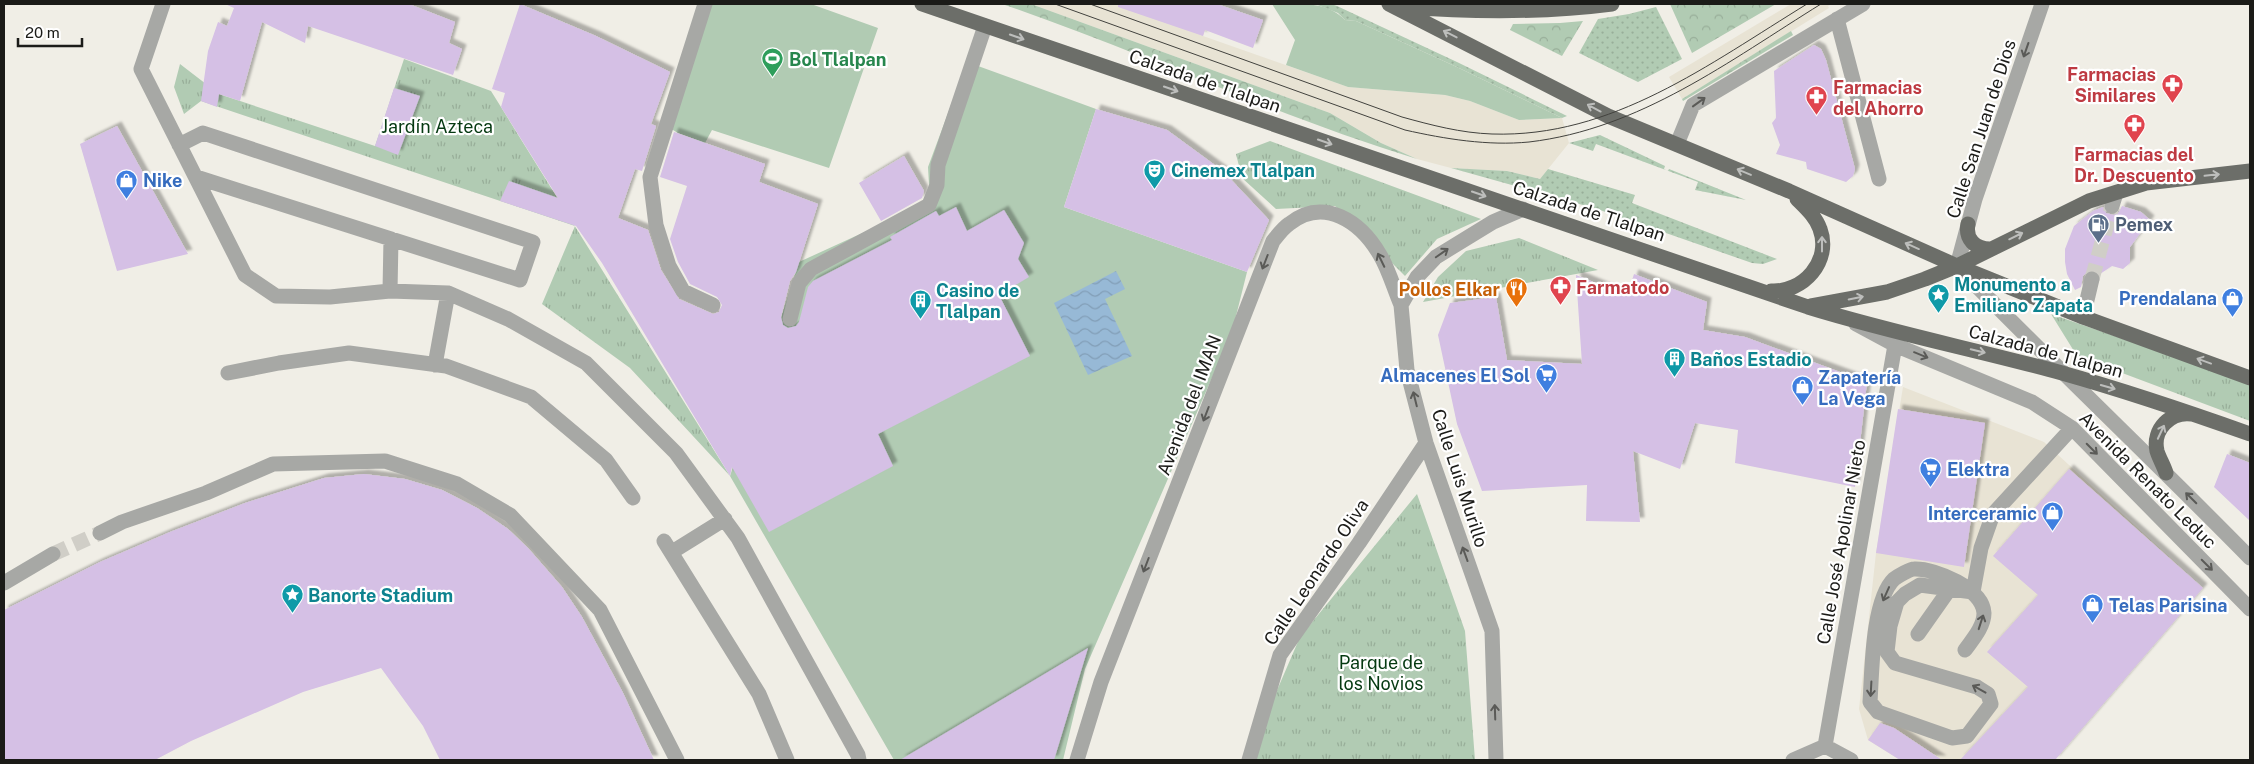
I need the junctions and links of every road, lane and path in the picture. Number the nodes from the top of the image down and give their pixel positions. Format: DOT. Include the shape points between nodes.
graph roads {
  1 [pos="163,4"];
  2 [pos="705,4"];
  3 [pos="922,4"];
  4 [pos="1612,4"];
  5 [pos="1863,4"];
  6 [pos="2042,4"];
  7 [pos="1393,5"];
  8 [pos="1837,19"];
  9 [pos="985,26"];
  10 [pos="1677,144"];
  11 [pos="179,145"];
  12 [pos="2250,171"];
  13 [pos="196,177"];
  14 [pos="1879,179"];
  15 [pos="1789,191"];
  16 [pos="1522,209"];
  17 [pos="1968,224"];
  18 [pos="391,239"];
  19 [pos="1990,249"];
  20 [pos="1957,266"];
  21 [pos="2092,279"];
  22 [pos="390,291"];
  23 [pos="1766,291"];
  24 [pos="448,293"];
  25 [pos="713,305"];
  26 [pos="1401,305"];
  27 [pos="1808,307"];
  28 [pos="2083,317"];
  29 [pos="1846,318"];
  30 [pos="790,319"];
  31 [pos="1895,345"];
  32 [pos="435,365"];
  33 [pos="228,373"];
  34 [pos="2062,373"];
  35 [pos="2250,378"];
  36 [pos="2196,415"];
  37 [pos="2072,428"];
  38 [pos="2250,434"];
  39 [pos="1426,442"];
  40 [pos="2166,473"];
  41 [pos="633,498"];
  42 [pos="725,519"];
  43 [pos="100,533"];
  44 [pos="53,554"];
  45 [pos="2250,558"];
  46 [pos="4,583"];
  47 [pos="1942,584"];
  48 [pos="1973,592"];
  49 [pos="2250,609"];
  50 [pos="1884,625"];
  51 [pos="1918,634"];
  52 [pos="1965,650"];
  53 [pos="1895,663"];
  54 [pos="1872,669"];
  55 [pos="1825,746"];
  56 [pos="677,760"];
  57 [pos="787,760"];
  58 [pos="859,760"];
  59 [pos="1077,760"];
  60 [pos="1249,760"];
  61 [pos="1496,760"];
  62 [pos="1793,760"];
  63 [pos="1850,760"];
  1 -- 11 [label="street" via="140,69"];
  2 -- 25 [label="street" via="650,177 656,225 669,266 684,291"];
  3 -- 9 [label="main road, Calzada de Tlalpan"];
  4 -- 7 [label="main road" via="1460,11"];
  5 -- 8 [label="street"];
  6 -- 17 [label="street, Calle San Juan de Dios, one-way"];
  10 -- 7 [label="main road, one-way" via="1608,116"];
  10 -- 8 [label="street, one-way" via="1693,105"];
  8 -- 14 [label="street"];
  9 -- 16 [label="main road, Calzada de Tlalpan, one-way"];
  9 -- 30 [label="street" via="938,165 937,185 929,205 811,269 799,283"];
  15 -- 10 [label="main road, one-way"];
  11 -- 13 [label="street"];
  11 -- 18 [label="street" via="203,133 533,242 520,280"];
  19 -- 12 [label="main road, one-way" via="2089,201 2114,199 2146,183"];
  13 -- 18 [label="street"];
  13 -- 22 [label="street" via="245,275 276,296 330,297"];
  20 -- 15 [label="main road, one-way"];
  23 -- 15 [label="main road, one-way" via="1790,289 1800,284 1810,276 1821,256 1821,232 1816,221"];
  16 -- 23 [label="main road, Calzada de Tlalpan"];
  26 -- 16 [label="street, one-way" via="1417,277 1436,257 1493,222"];
  17 -- 19 [label="main road" via="1970,240 1979,248"];
  17 -- 20 [label="street, Calle San Juan de Dios"];
  18 -- 22 [label="street"];
  19 -- 20 [label="main road"];
  27 -- 20 [label="main road, one-way" via="1887,292"];
  20 -- 28 [label="main road"];
  20 -- 34 [label="street, Avenida Renato Leduc"];
  21 -- 28 [label="street"];
  22 -- 24 [label="street"];
  23 -- 27 [label="main road, Calzada de Tlalpan"];
  24 -- 32 [label="street"];
  24 -- 42 [label="street" via="508,319 586,363 676,453"];
  39 -- 26 [label="street, Calle Luis Murillo, one-way" via="1407,370"];
  26 -- 59 [label="street, Avenida del IMAN, one-way" via="1380,254 1362,232 1341,215 1326,212 1307,215 1289,224 1273,241 1101,682"];
  27 -- 29 [label="main road, Calzada de Tlalpan"];
  35 -- 28 [label="main road, one-way"];
  29 -- 31 [label="street, Avenida Renato Leduc"];
  29 -- 34 [label="main road, Calzada de Tlalpan, one-way"];
  31 -- 37 [label="street, Avenida Renato Leduc, one-way" via="2032,402"];
  31 -- 55 [label="street, Calle José Apolinar Nieto"];
  32 -- 33 [label="street" via="349,353"];
  32 -- 41 [label="street" via="446,366 531,397 606,460"];
  34 -- 36 [label="main road, Calzada de Tlalpan, one-way"];
  34 -- 40 [label="street, Avenida Renato Leduc"];
  36 -- 38 [label="main road, Calzada de Tlalpan"];
  40 -- 36 [label="main road, one-way" via="2157,451 2159,431 2173,416"];
  37 -- 48 [label="street" via="1993,514 1981,548"];
  37 -- 49 [label="street, Avenida Renato Leduc, one-way"];
  39 -- 60 [label="street, Calle Leonardo Oliva" via="1280,655"];
  61 -- 39 [label="street, Calle Luis Murillo, one-way" via="1492,630"];
  45 -- 40 [label="street, Avenida Renato Leduc, one-way"];
  42 -- 57 [label="street" via="668,546 759,694"];
  42 -- 58 [label="street" via="743,546"];
  43 -- 56 [label="street" via="273,464 385,461 457,484 510,515 600,610"];
  44 -- 46 [label="street"];
  47 -- 48 [label="street"];
  47 -- 50 [label="street" via="1913,569 1894,579 1884,595"];
  47 -- 51 [label="street"];
  52 -- 48 [label="street, one-way" via="1981,626 1984,613"];
  50 -- 53 [label="street" via="1887,652"];
  50 -- 54 [label="street" via="1872,654"];
  53 -- 54 [label="street" via="1882,662"];
  54 -- 53 [label="street, one-way" via="1870,702 1878,712 1952,738 1967,736 1992,704 1988,694 1977,686"];
  55 -- 62 [label="street"];
  55 -- 63 [label="street"];
}
